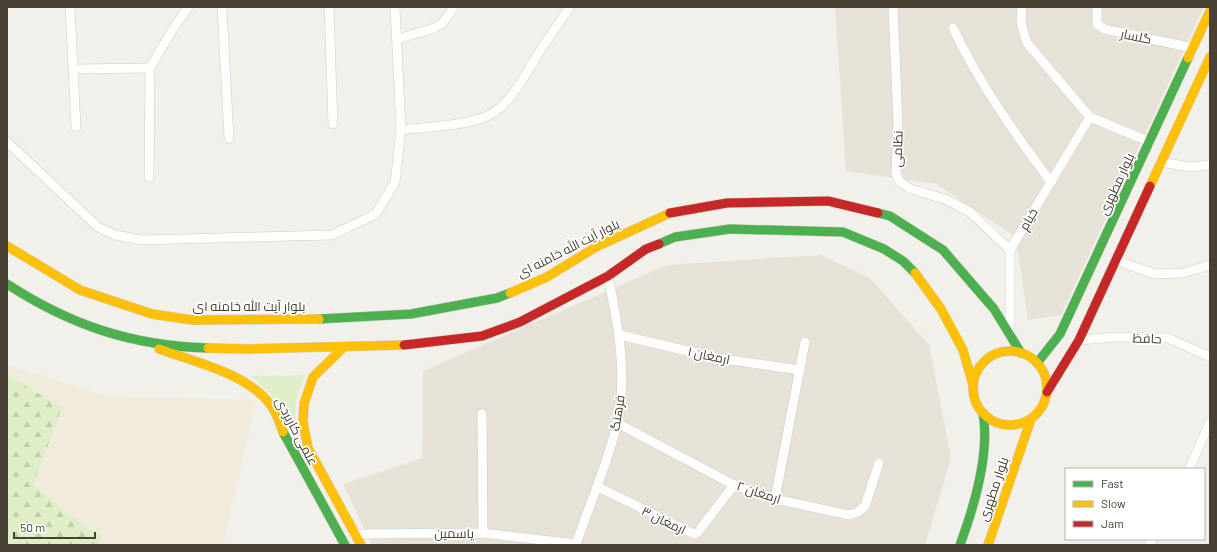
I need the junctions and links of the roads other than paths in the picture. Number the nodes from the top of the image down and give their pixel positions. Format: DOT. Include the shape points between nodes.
graph roads {
  1 [pos="70,7"];
  2 [pos="188,7"];
  3 [pos="222,7"];
  4 [pos="329,7"];
  5 [pos="395,7"];
  6 [pos="454,7"];
  7 [pos="570,7"];
  8 [pos="893,7"];
  9 [pos="1022,7"];
  10 [pos="1097,7"];
  11 [pos="1210,12"];
  12 [pos="953,28"];
  13 [pos="397,39"];
  14 [pos="1193,48"];
  15 [pos="1210,57"];
  16 [pos="150,68"];
  17 [pos="74,69"];
  18 [pos="1090,117"];
  19 [pos="333,124"];
  20 [pos="76,127"];
  21 [pos="401,130"];
  22 [pos="229,139"];
  23 [pos="7,142"];
  24 [pos="1150,142"];
  25 [pos="1161,162"];
  26 [pos="1210,165"];
  27 [pos="149,178"];
  28 [pos="1051,182"];
  29 [pos="7,246"];
  30 [pos="1010,250"];
  31 [pos="1116,260"];
  32 [pos="1210,265"];
  33 [pos="608,276"];
  34 [pos="7,284"];
  35 [pos="1010,333"];
  36 [pos="620,335"];
  37 [pos="127,338"];
  38 [pos="1079,340"];
  39 [pos="805,342"];
  40 [pos="344,347"];
  41 [pos="1021,353"];
  42 [pos="1210,357"];
  43 [pos="1037,363"];
  44 [pos="800,370"];
  45 [pos="973,385"];
  46 [pos="1047,392"];
  47 [pos="482,414"];
  48 [pos="982,414"];
  49 [pos="1031,419"];
  50 [pos="1210,422"];
  51 [pos="617,423"];
  52 [pos="879,463"];
  53 [pos="1189,468"];
  54 [pos="734,485"];
  55 [pos="598,487"];
  56 [pos="775,499"];
  57 [pos="483,533"];
  58 [pos="354,534"];
  59 [pos="576,544"];
  60 [pos="345,545"];
  61 [pos="361,545"];
  62 [pos="960,545"];
  63 [pos="988,545"];
  1 -- 17 [label="street"];
  2 -- 16 [label="street"];
  3 -- 22 [label="street"];
  4 -- 19 [label="street"];
  5 -- 13 [label="street"];
  6 -- 13 [label="street" via="444,23"];
  7 -- 21 [label="street" via="539,52 520,86 500,107 487,116 474,120"];
  8 -- 30 [label="street, نظامی" via="898,123 896,174 900,182 911,189 945,199 970,212"];
  9 -- 18 [label="street" via="1021,23 1027,43"];
  10 -- 14 [label="street, گلسار" via="1097,24 1104,29"];
  11 -- 14 [label="main road, بلوار مطهری"];
  12 -- 28 [label="street" via="1017,137"];
  13 -- 21 [label="street"];
  14 -- 24 [label="main road, بلوار مطهری"];
  15 -- 25 [label="main road"];
  16 -- 17 [label="street"];
  16 -- 27 [label="street"];
  17 -- 20 [label="street"];
  18 -- 24 [label="street"];
  18 -- 28 [label="street, خیام"];
  21 -- 23 [label="street" via="395,182 376,214 332,236 142,240 115,235 98,227"];
  24 -- 43 [label="main road, بلوار مطهری" via="1060,334"];
  25 -- 26 [label="street" via="1190,167"];
  25 -- 31 [label="main road"];
  28 -- 30 [label="street, خیام"];
  29 -- 35 [label="main road, بلوار آیت الله خامنه ای" via="80,290 152,314 192,320 411,314 497,298 547,277 596,247 668,214 727,203 828,201 890,216 943,250 994,309"];
  30 -- 35 [label="street"];
  31 -- 32 [label="street" via="1154,274 1183,273"];
  31 -- 38 [label="main road"];
  33 -- 36 [label="street, فرهنگ"];
  33 -- 40 [label="main road" via="520,322 482,336 414,345"];
  33 -- 45 [label="main road" via="646,249 675,237 730,229 843,232 884,249 903,261 919,277 942,309 963,350"];
  34 -- 37 [label="main road" via="45,307 80,323"];
  35 -- 41 [label="main road, بلوار آیت الله خامنه ای"];
  36 -- 44 [label="street, ارمغان ۱" via="718,358"];
  36 -- 51 [label="street, فرهنگ" via="622,378"];
  37 -- 40 [label="main road" via="176,347"];
  37 -- 60 [label="main road, علمی کاربردی" via="236,377 260,393 272,407 288,442"];
  38 -- 42 [label="street, حافظ" via="1116,337 1168,338"];
  38 -- 46 [label="main road"];
  39 -- 44 [label="street"];
  40 -- 58 [label="main road, علمی کاربردی" via="313,377 304,404 303,422 308,448"];
  41 -- 43 [label="main road"];
  41 -- 45 [label="main road" via="1000,352 989,357 981,364"];
  43 -- 46 [label="main road" via="1043,372"];
  44 -- 56 [label="street"];
  45 -- 48 [label="main road" via="975,400"];
  46 -- 49 [label="main road" via="1039,412"];
  47 -- 57 [label="street"];
  48 -- 49 [label="main road" via="1000,424 1011,426"];
  48 -- 62 [label="main road, بلوار مطهری" via="983,457 976,500"];
  49 -- 63 [label="main road, بلوار مطهری"];
  50 -- 53 [label="street"];
  51 -- 54 [label="street, ارمغان ۲"];
  51 -- 55 [label="street, فرهنگ"];
  52 -- 56 [label="street, ارمغان ۲" via="865,506 858,512 849,514"];
  54 -- 55 [label="street, ارمغان ۳" via="694,534"];
  54 -- 56 [label="street, ارمغان ۲"];
  55 -- 59 [label="street, فرهنگ"];
  57 -- 58 [label="street, یاسمین"];
  57 -- 59 [label="street, یاسمین"];
  58 -- 61 [label="main road, علمی کاربردی"];
}
